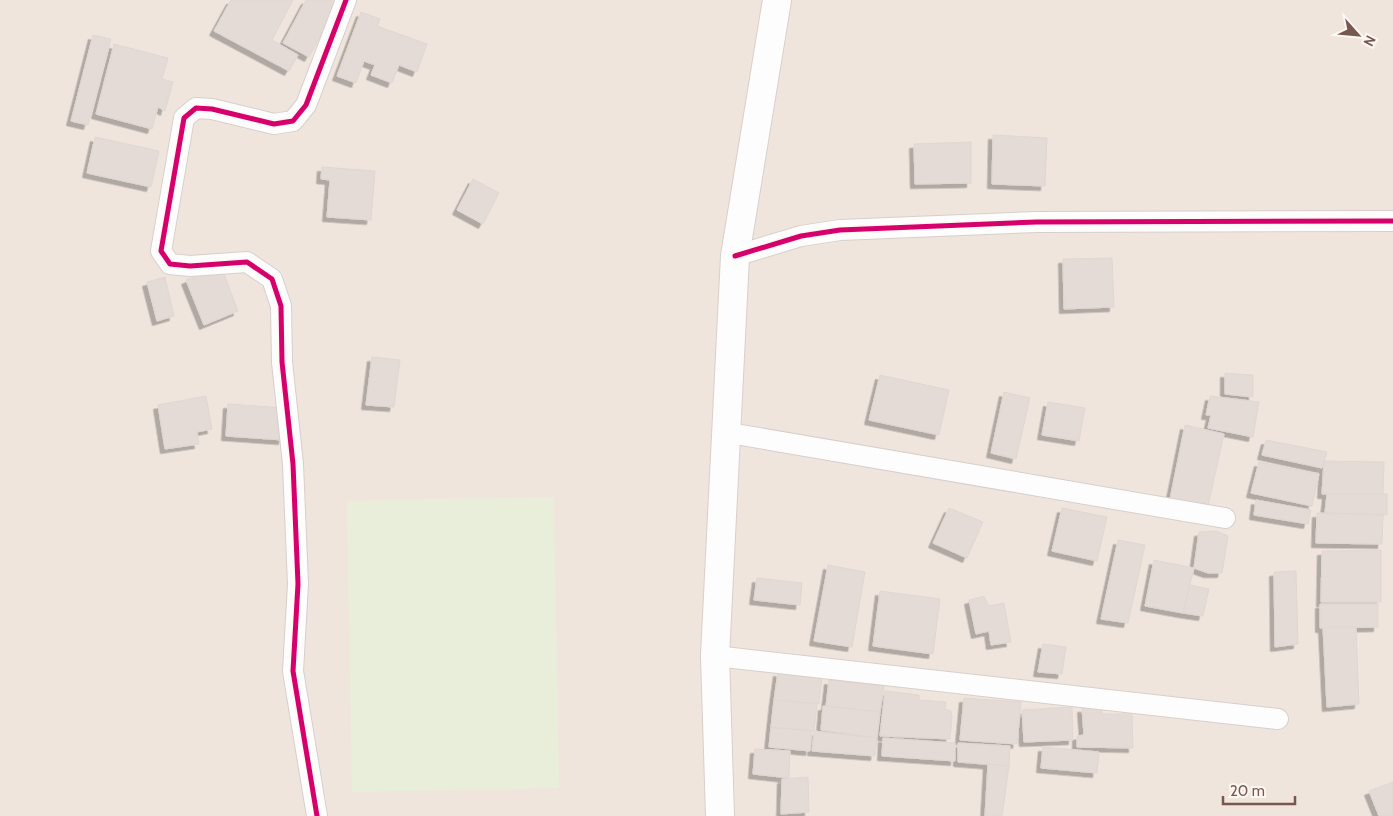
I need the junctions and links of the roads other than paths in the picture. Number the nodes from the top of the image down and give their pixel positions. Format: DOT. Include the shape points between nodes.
graph roads {
  1 [pos="346,0"];
  2 [pos="777,0"];
  3 [pos="1393,221"];
  4 [pos="735,256"];
  5 [pos="724,432"];
  6 [pos="1225,518"];
  7 [pos="715,656"];
  8 [pos="1278,719"];
  9 [pos="317,816"];
  10 [pos="720,816"];
  1 -- 9 [label="street" via="306,105 293,121 274,124 196,108 184,118 161,251 170,264 190,266 247,262 272,279 281,306 298,584 293,671"];
  2 -- 4 [label="main road"];
  3 -- 4 [label="street" via="1036,222 840,230 801,236"];
  4 -- 5 [label="main road"];
  5 -- 6 [label="street"];
  5 -- 7 [label="main road"];
  7 -- 8 [label="street"];
  7 -- 10 [label="main road"];
}
